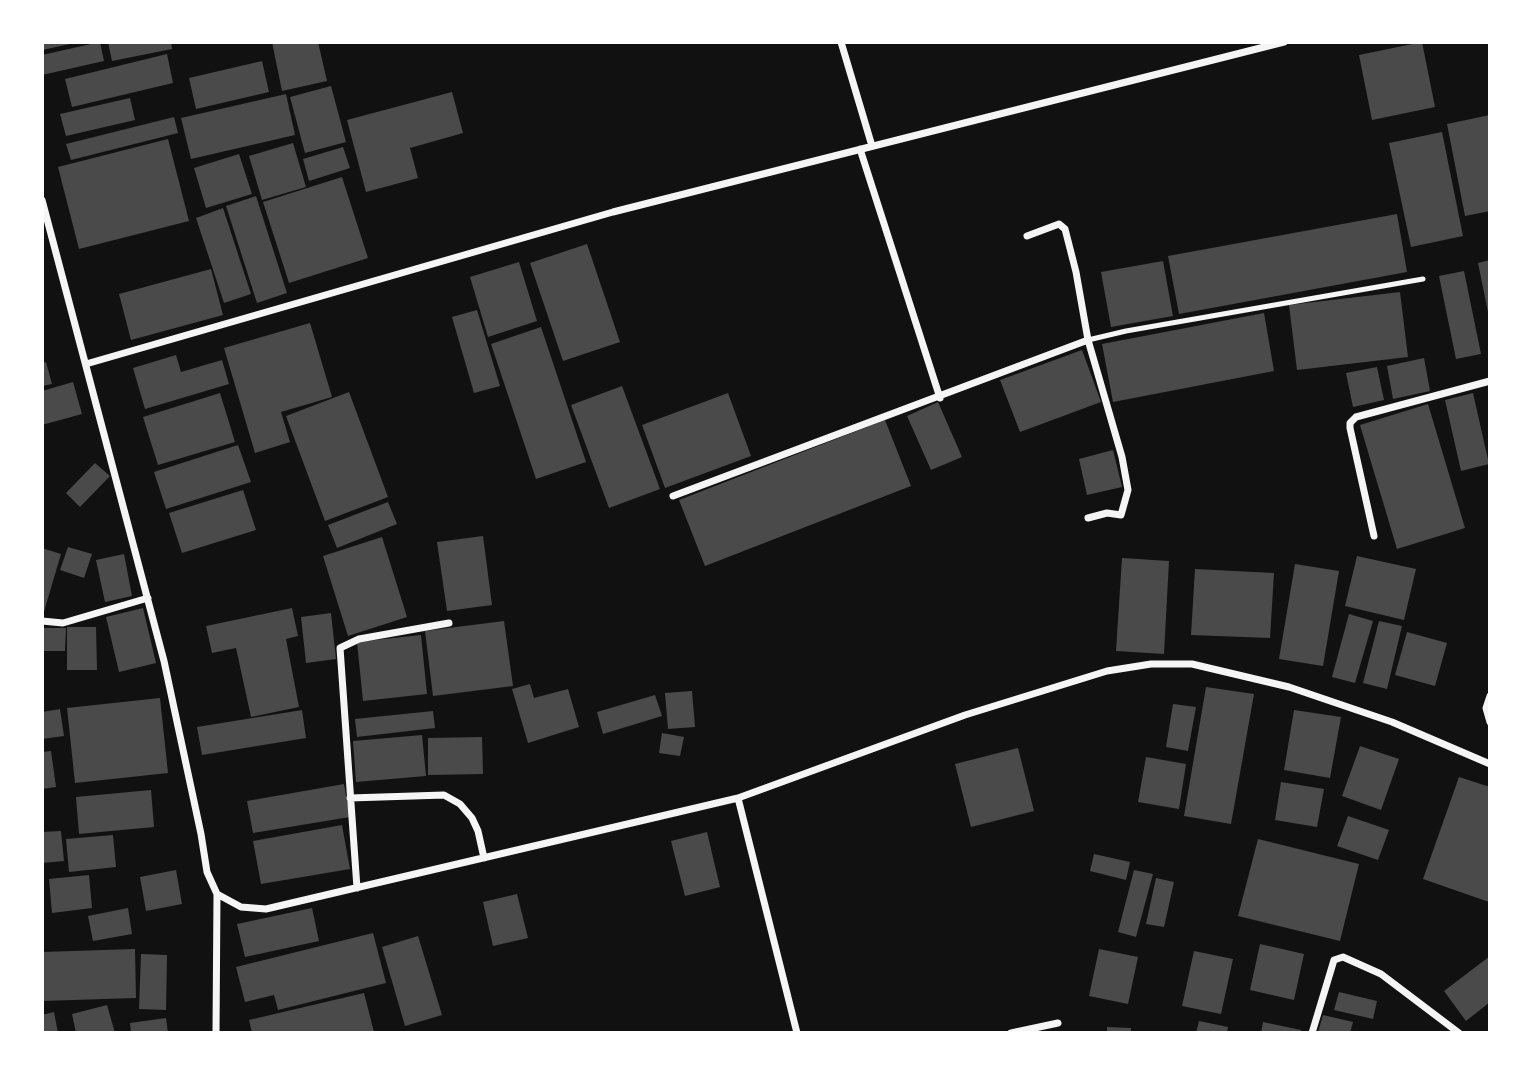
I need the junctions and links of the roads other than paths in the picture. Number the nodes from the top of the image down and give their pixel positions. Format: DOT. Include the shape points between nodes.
graph roads {
  1 [pos="841,42"];
  2 [pos="1284,42"];
  3 [pos="873,146"];
  4 [pos="860,149"];
  5 [pos="42,200"];
  6 [pos="46,232"];
  7 [pos="1027,236"];
  8 [pos="1423,279"];
  9 [pos="1088,340"];
  10 [pos="86,364"];
  11 [pos="1490,381"];
  12 [pos="940,398"];
  13 [pos="673,496"];
  14 [pos="1088,518"];
  15 [pos="1374,536"];
  16 [pos="148,598"];
  17 [pos="42,621"];
  18 [pos="449,623"];
  19 [pos="1490,696"];
  20 [pos="1490,722"];
  21 [pos="1490,764"];
  22 [pos="350,798"];
  23 [pos="738,798"];
  24 [pos="484,858"];
  25 [pos="357,888"];
  26 [pos="217,894"];
  27 [pos="1058,1023"];
  28 [pos="216,1033"];
  29 [pos="797,1033"];
  30 [pos="1011,1033"];
  31 [pos="1312,1033"];
  32 [pos="1459,1033"];
  1 -- 3 [label="street"];
  2 -- 3 [label="street"];
  3 -- 4 [label="street"];
  4 -- 10 [label="street" via="600,216"];
  4 -- 12 [label="street"];
  5 -- 6 [label="street"];
  6 -- 10 [label="street"];
  7 -- 9 [label="street" via="1059,223 1065,229"];
  8 -- 9 [label="lane"];
  9 -- 12 [label="street"];
  9 -- 14 [label="street" via="1128,490 1121,515"];
  10 -- 16 [label="street"];
  11 -- 15 [label="street" via="1352,420"];
  12 -- 13 [label="street"];
  16 -- 17 [label="street" via="63,623"];
  16 -- 26 [label="street" via="207,872"];
  18 -- 22 [label="street" via="359,639 340,648"];
  19 -- 20 [label="street" via="1486,708"];
  21 -- 23 [label="street" via="1392,722 1290,687 1192,664 1150,664 1107,671 965,715"];
  22 -- 24 [label="street" via="444,795 460,804 471,818"];
  22 -- 25 [label="street"];
  23 -- 24 [label="street"];
  23 -- 29 [label="street"];
  24 -- 25 [label="street"];
  25 -- 26 [label="street" via="266,909 241,907"];
  26 -- 28 [label="street"];
  27 -- 30 [label="street"];
  31 -- 32 [label="street" via="1334,960 1343,957 1381,974"];
}
